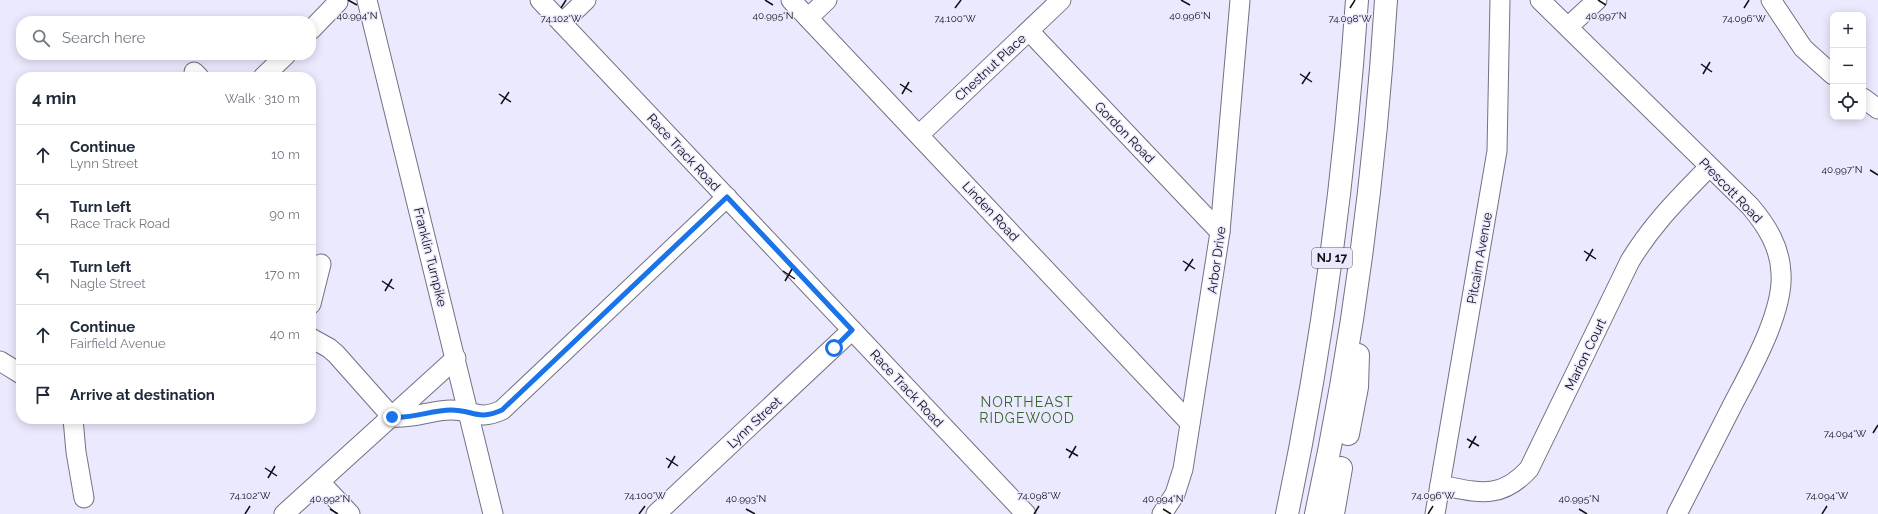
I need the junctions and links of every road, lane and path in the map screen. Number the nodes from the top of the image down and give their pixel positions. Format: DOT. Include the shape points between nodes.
graph roads {
  1 [pos="367,0"];
  2 [pos="540,0"];
  3 [pos="586,0"];
  4 [pos="791,0"];
  5 [pos="827,0"];
  6 [pos="1061,0"];
  7 [pos="1240,0"];
  8 [pos="1357,0"];
  9 [pos="1386,0"];
  10 [pos="1500,0"];
  11 [pos="1540,0"];
  12 [pos="1597,0"];
  13 [pos="1771,0"];
  14 [pos="337,1"];
  15 [pos="808,18"];
  16 [pos="562,23"];
  17 [pos="316,24"];
  18 [pos="1568,28"];
  19 [pos="1029,31"];
  20 [pos="281,60"];
  21 [pos="268,72"];
  22 [pos="1830,72"];
  23 [pos="1866,100"];
  24 [pos="1878,109"];
  25 [pos="919,135"];
  26 [pos="1709,167"];
  27 [pos="727,197"];
  28 [pos="1220,232"];
  29 [pos="322,264"];
  30 [pos="1360,269"];
  31 [pos="316,286"];
  32 [pos="852,330"];
  33 [pos="316,341"];
  34 [pos="456,358"];
  35 [pos="0,361"];
  36 [pos="16,371"];
  37 [pos="1308,407"];
  38 [pos="469,413"];
  39 [pos="392,417"];
  40 [pos="1190,423"];
  41 [pos="73,424"];
  42 [pos="320,482"];
  43 [pos="1440,485"];
  44 [pos="84,498"];
  45 [pos="284,514"];
  46 [pos="350,514"];
  47 [pos="493,514"];
  48 [pos="656,514"];
  49 [pos="1026,514"];
  50 [pos="1162,514"];
  51 [pos="1272,514"];
  52 [pos="1287,514"];
  53 [pos="1316,514"];
  54 [pos="1333,514"];
  55 [pos="1435,514"];
  56 [pos="1677,514"];
  1 -- 34 [label="street, Franklin Turnpike"];
  2 -- 16 [label="street, Race Track Road"];
  3 -- 16 [label="street"];
  4 -- 15 [label="street, Linden Road"];
  5 -- 15 [label="street"];
  6 -- 19 [label="street, Chestnut Place"];
  7 -- 28 [label="street, Arbor Drive"];
  8 -- 37 [label="highway, NJ 17" via="1340,191"];
  9 -- 30 [label="highway, NJ 17"];
  10 -- 43 [label="street, Pitcairn Avenue" via="1498,150"];
  11 -- 18 [label="street, Prescott Road"];
  12 -- 18 [label="street"];
  13 -- 22 [label="street" via="1803,48"];
  14 -- 17 [label="street"];
  15 -- 25 [label="street, Linden Road"];
  16 -- 27 [label="street, Race Track Road"];
  18 -- 26 [label="street, Prescott Road"];
  19 -- 25 [label="street, Chestnut Place"];
  19 -- 28 [label="street, Gordon Road"];
  20 -- 21 [label="street"];
  23 -- 24 [label="street"];
  25 -- 40 [label="street, Linden Road"];
  26 -- 43 [label="street, Marion Court" via="1661,216 1630,260 1529,470 1508,488 1496,492 1484,493"];
  26 -- 56 [label="street, Prescott Road" via="1750,206 1771,236 1778,254 1781,293 1776,312 1747,376"];
  27 -- 32 [label="street, Race Track Road"];
  27 -- 38 [label="street" via="506,406 492,415"];
  28 -- 40 [label="street, Arbor Drive"];
  29 -- 31 [label="street"];
  30 -- 53 [label="highway, NJ 17"];
  30 -- 54 [label="highway" via="1357,387"];
  32 -- 48 [label="street, Lynn Street"];
  32 -- 49 [label="street, Race Track Road"];
  33 -- 39 [label="street" via="336,354"];
  34 -- 38 [label="street, Franklin Turnpike"];
  34 -- 39 [label="street"];
  35 -- 36 [label="street"];
  37 -- 51 [label="highway"];
  37 -- 52 [label="highway, NJ 17"];
  38 -- 39 [label="street" via="448,410 409,417"];
  38 -- 47 [label="street, Franklin Turnpike"];
  39 -- 42 [label="street"];
  40 -- 50 [label="street, Arbor Drive" via="1180,482"];
  41 -- 44 [label="street"];
  42 -- 45 [label="street"];
  42 -- 46 [label="street"];
  43 -- 55 [label="street, Pitcairn Avenue"];
}
